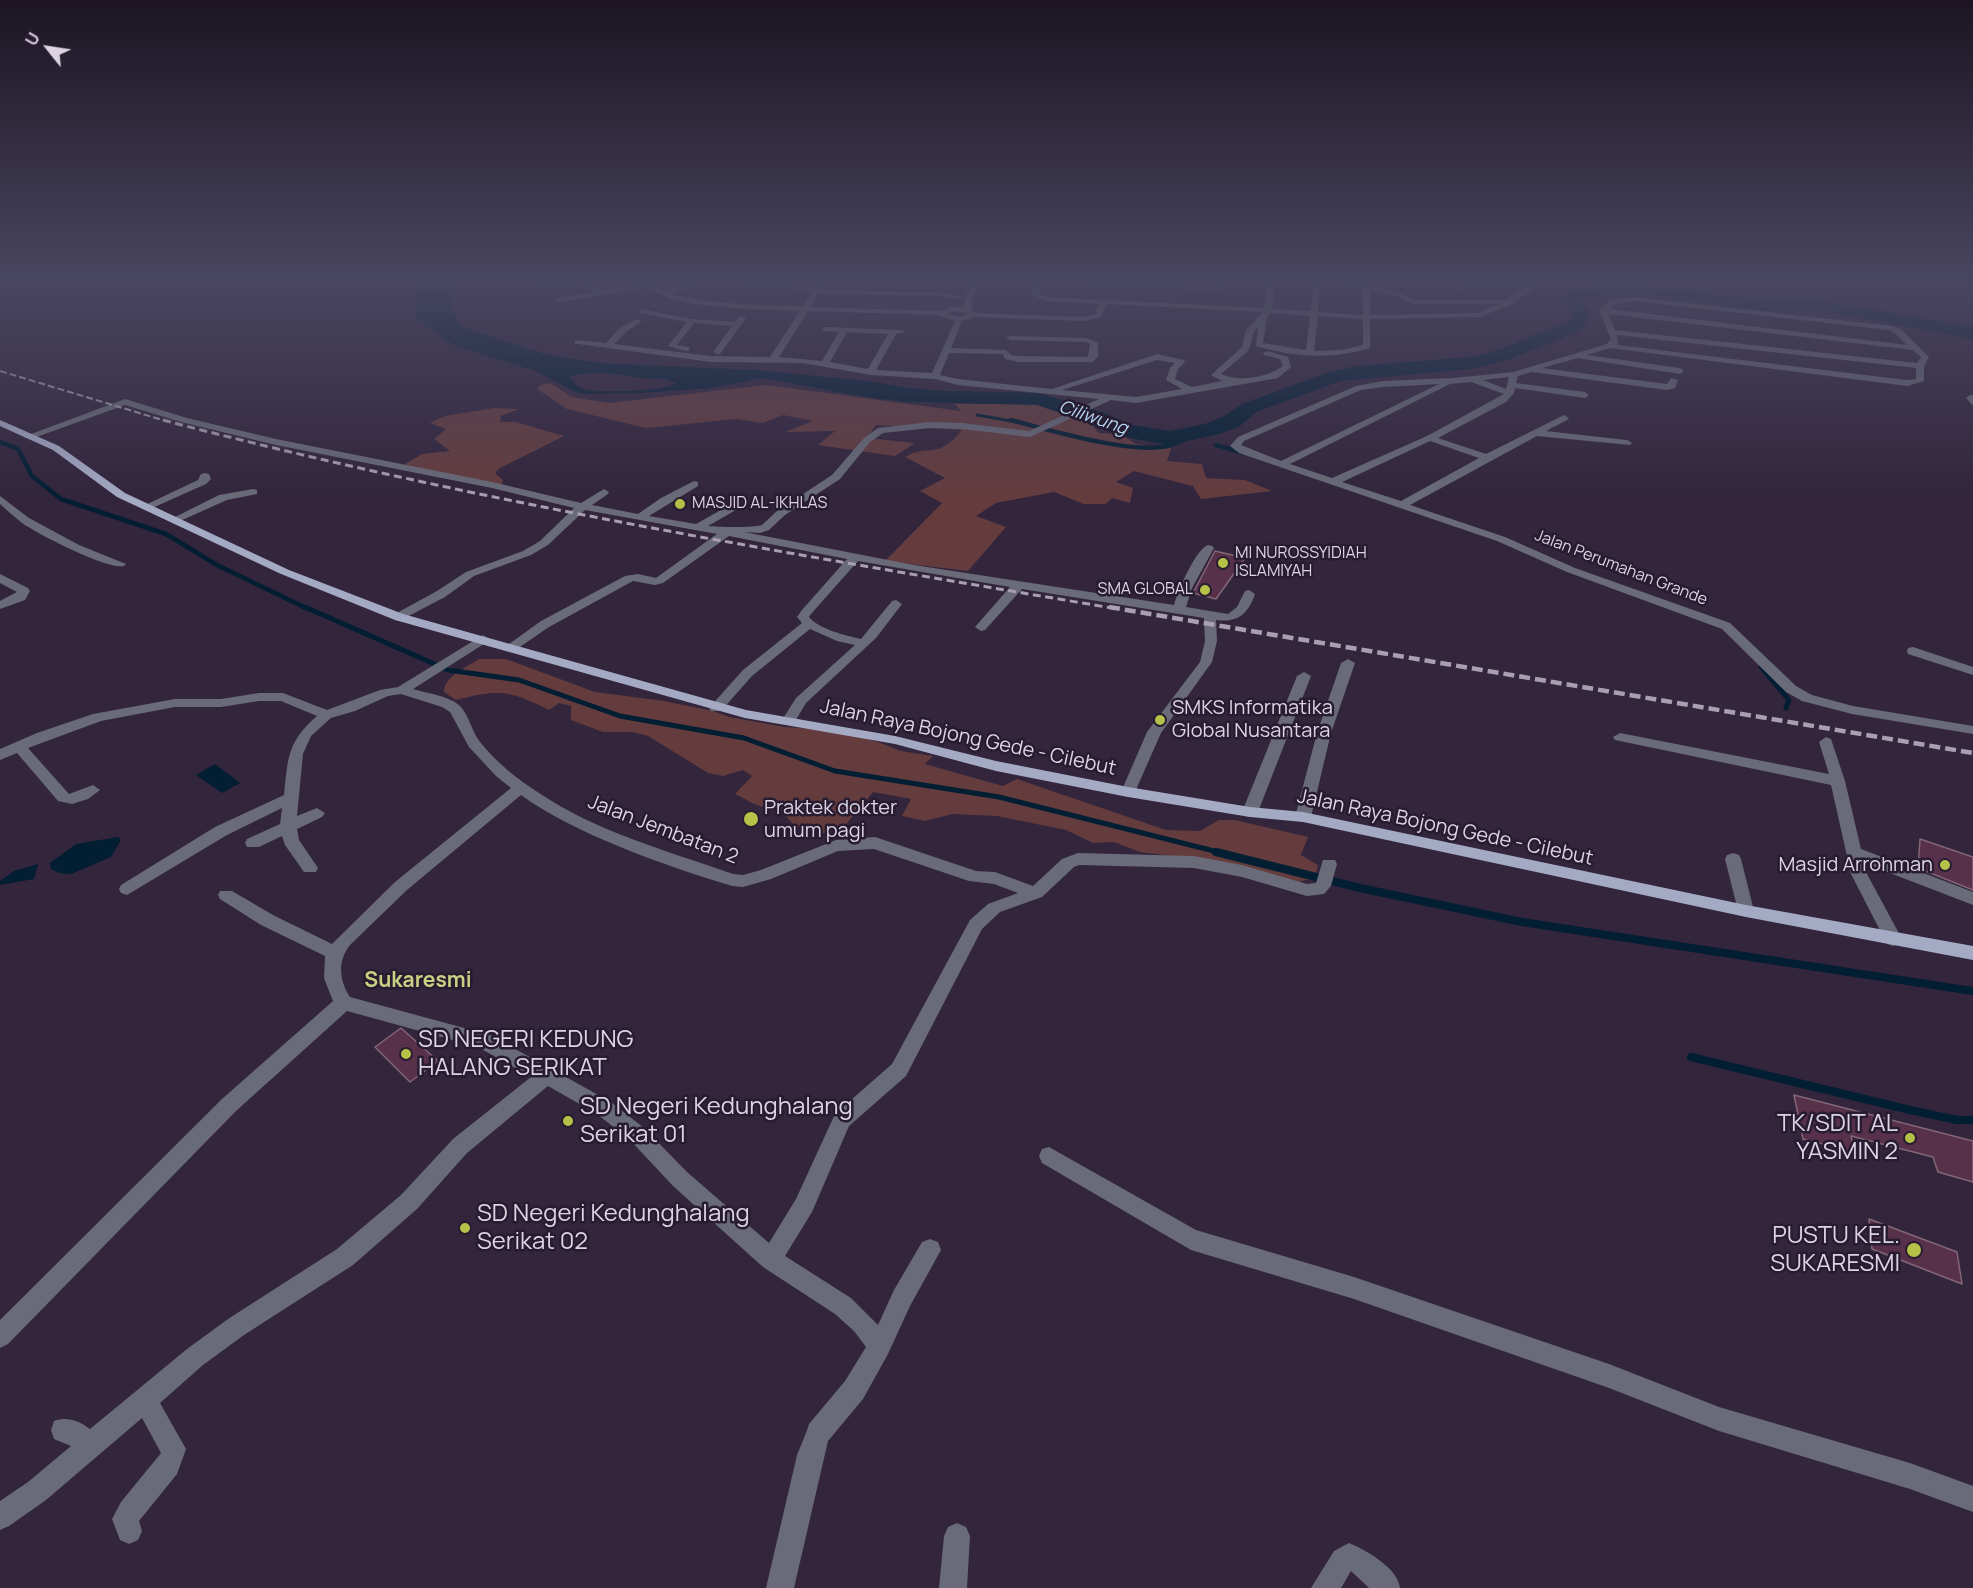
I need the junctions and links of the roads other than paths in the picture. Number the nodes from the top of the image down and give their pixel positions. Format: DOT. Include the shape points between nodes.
graph roads {
  1 [pos="656,352"];
  2 [pos="718,352"];
  3 [pos="778,352"];
  4 [pos="831,352"];
  5 [pos="884,352"];
  6 [pos="945,352"];
  7 [pos="1006,352"];
  8 [pos="1094,352"];
  9 [pos="1241,352"];
  10 [pos="1263,352"];
  11 [pos="1589,352"];
  12 [pos="1659,352"];
  13 [pos="1795,352"];
  14 [pos="1920,352"];
  15 [pos="1576,356"];
  16 [pos="775,357"];
  17 [pos="825,364"];
  18 [pos="1920,366"];
  19 [pos="1532,369"];
  20 [pos="1680,371"];
  21 [pos="871,372"];
  22 [pos="1515,374"];
  23 [pos="935,376"];
  24 [pos="1468,378"];
  25 [pos="1674,380"];
  26 [pos="1453,381"];
  27 [pos="1232,382"];
  28 [pos="1190,388"];
  29 [pos="1510,389"];
  30 [pos="1047,391"];
  31 [pos="1585,395"];
  32 [pos="1108,398"];
  33 [pos="1973,398"];
  34 [pos="1973,403"];
  35 [pos="1564,418"];
  36 [pos="0,423"];
  37 [pos="1534,433"];
  38 [pos="28,437"];
  39 [pos="1430,438"];
  40 [pos="1627,443"];
  41 [pos="1487,458"];
  42 [pos="1282,464"];
  43 [pos="205,476"];
  44 [pos="1335,481"];
  45 [pos="694,484"];
  46 [pos="253,492"];
  47 [pos="604,492"];
  48 [pos="0,498"];
  49 [pos="1402,505"];
  50 [pos="582,506"];
  51 [pos="146,507"];
  52 [pos="732,508"];
  53 [pos="640,518"];
  54 [pos="176,519"];
  55 [pos="696,528"];
  56 [pos="727,532"];
  57 [pos="1208,548"];
  58 [pos="856,557"];
  59 [pos="120,564"];
  60 [pos="0,578"];
  61 [pos="1020,584"];
  62 [pos="1249,594"];
  63 [pos="565,598"];
  64 [pos="579,604"];
  65 [pos="896,604"];
  66 [pos="0,605"];
  67 [pos="1180,610"];
  68 [pos="1210,616"];
  69 [pos="399,617"];
  70 [pos="809,624"];
  71 [pos="981,627"];
  72 [pos="483,639"];
  73 [pos="863,643"];
  74 [pos="514,647"];
  75 [pos="1913,651"];
  76 [pos="1348,663"];
  77 [pos="1973,671"];
  78 [pos="1304,676"];
  79 [pos="402,690"];
  80 [pos="716,708"];
  81 [pos="326,715"];
  82 [pos="789,720"];
  83 [pos="1973,730"];
  84 [pos="1620,737"];
  85 [pos="1826,742"];
  86 [pos="19,746"];
  87 [pos="0,755"];
  88 [pos="1838,781"];
  89 [pos="519,789"];
  90 [pos="93,790"];
  91 [pos="1128,792"];
  92 [pos="290,798"];
  93 [pos="1250,812"];
  94 [pos="316,813"];
  95 [pos="1303,817"];
  96 [pos="288,825"];
  97 [pos="253,843"];
  98 [pos="1853,852"];
  99 [pos="1733,859"];
  100 [pos="1329,865"];
  101 [pos="310,868"];
  102 [pos="127,889"];
  103 [pos="1036,893"];
  104 [pos="226,895"];
  105 [pos="1973,898"];
  106 [pos="1746,911"];
  107 [pos="1893,939"];
  108 [pos="335,953"];
  109 [pos="1973,953"];
  110 [pos="344,1003"];
  111 [pos="545,1077"];
  112 [pos="1049,1156"];
  113 [pos="930,1250"];
  114 [pos="771,1259"];
  115 [pos="0,1336"];
  116 [pos="880,1346"];
  117 [pos="144,1400"];
  118 [pos="63,1430"];
  119 [pos="91,1445"];
  120 [pos="1973,1499"];
  121 [pos="0,1517"];
  122 [pos="129,1531"];
  123 [pos="957,1536"];
  124 [pos="1387,1586"];
  125 [pos="780,1588"];
  126 [pos="953,1588"];
  127 [pos="1325,1588"];
  1 -- 16 [label="street" via="759,361"];
  2 -- 16 [label="street"];
  3 -- 16 [label="street"];
  4 -- 17 [label="street"];
  5 -- 21 [label="street"];
  6 -- 23 [label="street"];
  7 -- 8 [label="street" via="1008,357 1018,359 1084,360 1090,360"];
  9 -- 27 [label="street" via="1215,375"];
  10 -- 27 [label="street" via="1284,357 1287,367 1275,376"];
  11 -- 15 [label="street"];
  12 -- 18 [label="street" via="1906,383 1920,381"];
  13 -- 18 [label="street"];
  14 -- 18 [label="street" via="1925,357"];
  15 -- 19 [label="street"];
  15 -- 20 [label="street"];
  16 -- 17 [label="street"];
  17 -- 21 [label="street"];
  19 -- 22 [label="street"];
  19 -- 25 [label="street" via="1667,387"];
  21 -- 23 [label="street"];
  22 -- 24 [label="street"];
  22 -- 29 [label="street"];
  23 -- 30 [label="street"];
  24 -- 26 [label="street"];
  24 -- 29 [label="street"];
  26 -- 42 [label="street"];
  26 -- 42 [label="street, Jalan Perumahan Grande" via="1359,388 1241,439 1235,446"];
  27 -- 28 [label="street"];
  28 -- 30 [label="street" via="1170,380 1181,362 1162,357"];
  28 -- 32 [label="street" via="1144,400"];
  29 -- 31 [label="street"];
  29 -- 39 [label="street" via="1503,400"];
  30 -- 32 [label="street"];
  32 -- 56 [label="street" via="1030,434 951,425 881,430 854,454 842,472 764,528 738,527"];
  33 -- 34 [label="street"];
  35 -- 37 [label="street"];
  36 -- 38 [label="main road, Jalan Raya Bojong Gede - Cilebut"];
  37 -- 40 [label="street"];
  37 -- 41 [label="street"];
  38 -- 50 [label="street" via="125,402 276,442"];
  38 -- 51 [label="main road, Jalan Raya Bojong Gede - Cilebut" via="56,448 121,495"];
  39 -- 41 [label="street"];
  39 -- 44 [label="street"];
  41 -- 49 [label="street"];
  42 -- 44 [label="street, Jalan Perumahan Grande"];
  43 -- 51 [label="street" via="202,482"];
  44 -- 49 [label="street, Jalan Perumahan Grande"];
  45 -- 53 [label="street"];
  46 -- 54 [label="street" via="239,492"];
  47 -- 50 [label="street"];
  48 -- 59 [label="street" via="31,524"];
  49 -- 83 [label="street, Jalan Perumahan Grande" via="1726,626 1791,689 1807,698 1852,710"];
  50 -- 53 [label="street"];
  50 -- 69 [label="street" via="527,554 470,574"];
  51 -- 54 [label="main road, Jalan Raya Bojong Gede - Cilebut"];
  52 -- 55 [label="street"];
  53 -- 55 [label="street"];
  54 -- 69 [label="main road, Jalan Raya Bojong Gede - Cilebut" via="285,572"];
  55 -- 56 [label="street"];
  56 -- 58 [label="street"];
  56 -- 64 [label="street" via="659,581 638,575"];
  57 -- 67 [label="street" via="1198,561"];
  58 -- 61 [label="street"];
  58 -- 70 [label="street" via="809,608 803,617"];
  60 -- 66 [label="street" via="24,591 21,597"];
  61 -- 67 [label="street"];
  61 -- 71 [label="street"];
  62 -- 68 [label="street" via="1237,616"];
  63 -- 64 [label="street"];
  64 -- 74 [label="street"];
  65 -- 73 [label="street"];
  67 -- 68 [label="street"];
  68 -- 91 [label="street" via="1211,641 1206,662 1154,732"];
  69 -- 72 [label="main road, Jalan Raya Bojong Gede - Cilebut"];
  70 -- 73 [label="street"];
  70 -- 80 [label="street" via="727,692"];
  72 -- 74 [label="main road, Jalan Raya Bojong Gede - Cilebut"];
  72 -- 79 [label="street"];
  73 -- 82 [label="street" via="801,701"];
  74 -- 80 [label="main road, Jalan Raya Bojong Gede - Cilebut"];
  75 -- 77 [label="street"];
  76 -- 95 [label="street" via="1324,733"];
  78 -- 93 [label="street"];
  79 -- 81 [label="street"];
  79 -- 89 [label="street, Jalan Jembatan 2" via="455,709 459,723 480,750"];
  80 -- 82 [label="main road, Jalan Raya Bojong Gede - Cilebut"];
  81 -- 86 [label="street" via="283,697 187,702 98,717"];
  81 -- 92 [label="street" via="305,734 296,754"];
  82 -- 91 [label="main road, Jalan Raya Bojong Gede - Cilebut"];
  84 -- 88 [label="street"];
  85 -- 88 [label="street"];
  86 -- 87 [label="street"];
  86 -- 90 [label="street" via="65,800"];
  88 -- 98 [label="street"];
  89 -- 103 [label="street, Jalan Jembatan 2" via="556,811 732,880 765,875 836,846 875,843"];
  89 -- 108 [label="street" via="386,899"];
  91 -- 93 [label="main road, Jalan Raya Bojong Gede - Cilebut"];
  92 -- 96 [label="street"];
  92 -- 102 [label="street" via="221,831"];
  93 -- 95 [label="main road, Jalan Raya Bojong Gede - Cilebut"];
  94 -- 96 [label="street"];
  95 -- 106 [label="main road, Jalan Raya Bojong Gede - Cilebut"];
  96 -- 97 [label="street"];
  96 -- 101 [label="street" via="291,841"];
  98 -- 105 [label="street"];
  98 -- 107 [label="street" via="1859,874"];
  99 -- 106 [label="street"];
  100 -- 103 [label="street" via="1323,886 1307,890 1242,871 1181,861 1078,859 1068,863"];
  103 -- 114 [label="street" via="994,908 976,926 898,1070 842,1120 804,1206"];
  104 -- 108 [label="street"];
  106 -- 107 [label="main road, Jalan Raya Bojong Gede - Cilebut"];
  107 -- 109 [label="main road, Jalan Raya Bojong Gede - Cilebut"];
  108 -- 110 [label="street" via="332,977"];
  110 -- 111 [label="street" via="483,1041"];
  110 -- 115 [label="street" via="229,1105"];
  111 -- 114 [label="street" via="620,1119 680,1179"];
  111 -- 117 [label="street" via="460,1146 409,1202 345,1257 236,1327"];
  112 -- 120 [label="street" via="1191,1239 1354,1288 1609,1376 1719,1419 1910,1476"];
  113 -- 116 [label="street"];
  114 -- 116 [label="street" via="843,1306"];
  116 -- 125 [label="street" via="854,1390 818,1433"];
  117 -- 119 [label="street"];
  117 -- 122 [label="street" via="174,1449 174,1457 131,1507 125,1519"];
  118 -- 119 [label="street"];
  119 -- 121 [label="street"];
  123 -- 126 [label="street"];
  124 -- 127 [label="street" via="1349,1556"];
}
